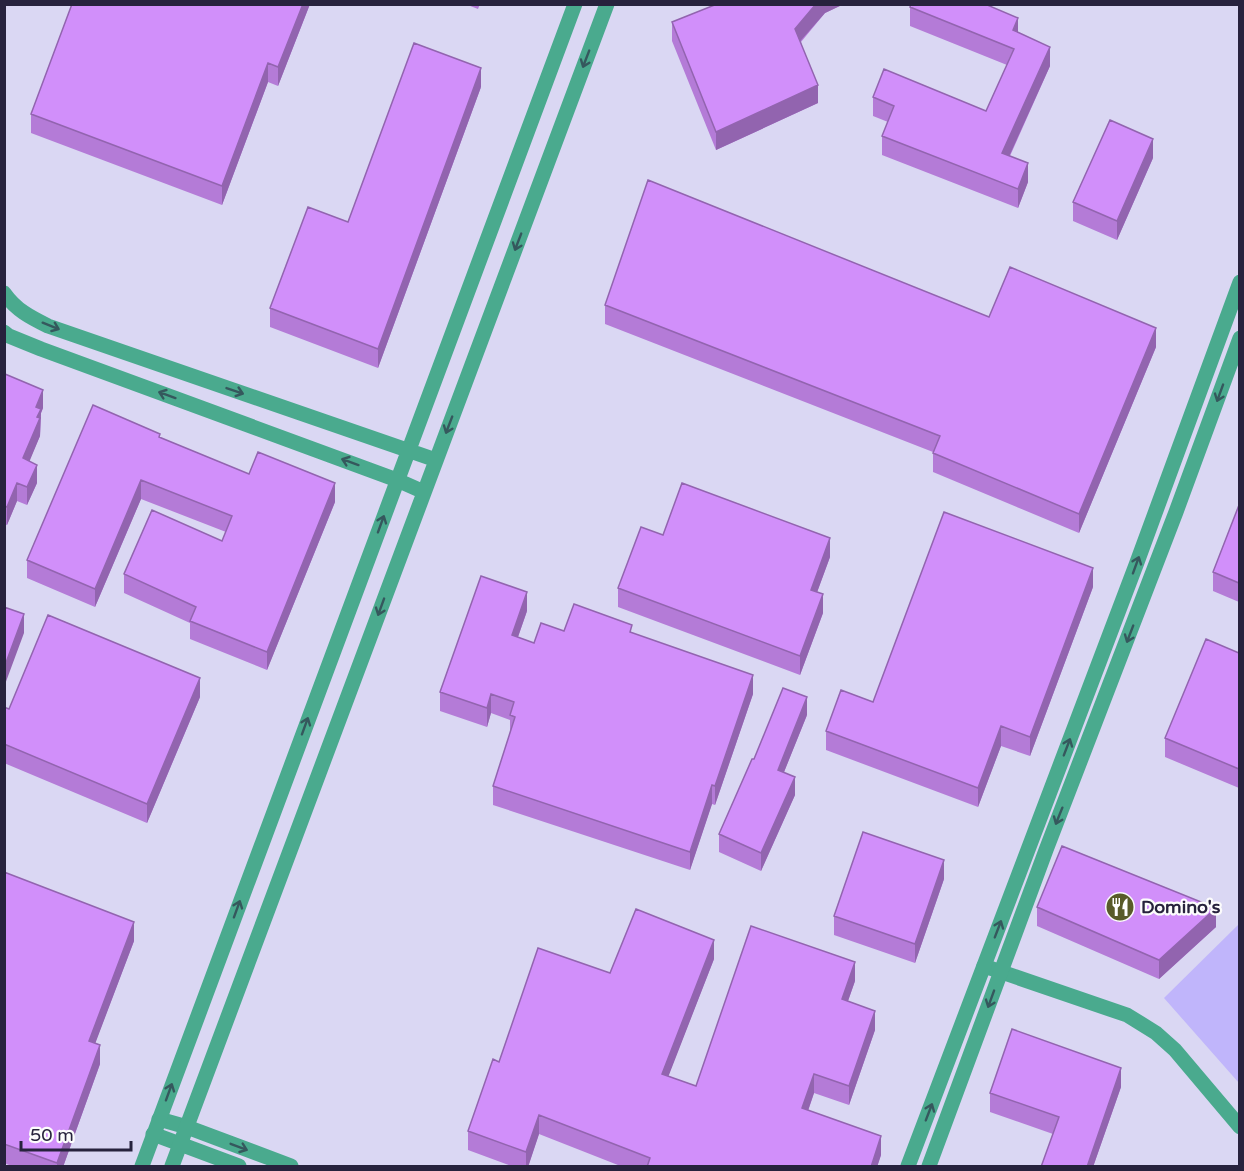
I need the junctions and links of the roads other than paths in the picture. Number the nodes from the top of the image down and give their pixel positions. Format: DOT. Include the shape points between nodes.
graph roads {
  1 [pos="575,4"];
  2 [pos="607,4"];
  3 [pos="1239,282"];
  4 [pos="7,304"];
  5 [pos="5,333"];
  6 [pos="1239,338"];
  7 [pos="409,451"];
  8 [pos="436,460"];
  9 [pos="397,480"];
  10 [pos="424,492"];
  11 [pos="984,966"];
  12 [pos="1000,972"];
  13 [pos="159,1119"];
  14 [pos="187,1127"];
  15 [pos="1239,1127"];
  16 [pos="153,1134"];
  17 [pos="180,1144"];
  18 [pos="142,1167"];
  19 [pos="172,1167"];
  20 [pos="239,1167"];
  21 [pos="291,1167"];
  22 [pos="908,1167"];
  23 [pos="929,1167"];
  1 -- 7 [label="street"];
  2 -- 8 [label="street, one-way"];
  11 -- 3 [label="street, one-way"];
  4 -- 7 [label="street, one-way" via="48,326"];
  9 -- 5 [label="street, one-way"];
  6 -- 12 [label="street, one-way"];
  7 -- 8 [label="street"];
  7 -- 9 [label="street"];
  8 -- 10 [label="street"];
  9 -- 10 [label="street"];
  13 -- 9 [label="street, one-way"];
  10 -- 14 [label="street, one-way"];
  11 -- 12 [label="street"];
  22 -- 11 [label="street, one-way"];
  12 -- 15 [label="street" via="1127,1015 1156,1032"];
  12 -- 23 [label="street, one-way"];
  13 -- 14 [label="street"];
  13 -- 16 [label="street"];
  14 -- 17 [label="street"];
  14 -- 21 [label="street, one-way"];
  16 -- 17 [label="street"];
  16 -- 18 [label="street"];
  17 -- 19 [label="street"];
  17 -- 20 [label="street"];
}
